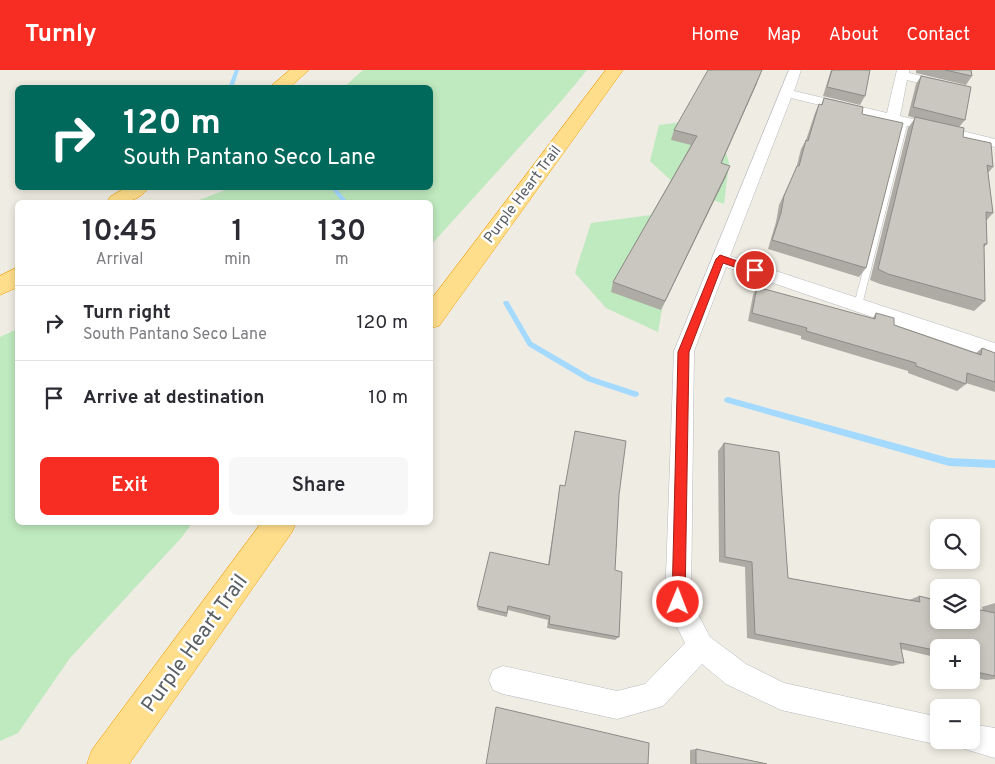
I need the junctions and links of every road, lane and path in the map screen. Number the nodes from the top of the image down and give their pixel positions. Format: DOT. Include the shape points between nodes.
graph roads {
  1 [pos="301,70"];
  2 [pos="615,70"];
  3 [pos="795,70"];
  4 [pos="902,72"];
  5 [pos="280,85"];
  6 [pos="962,90"];
  7 [pos="787,93"];
  8 [pos="899,120"];
  9 [pos="995,143"];
  10 [pos="135,190"];
  11 [pos="120,200"];
  12 [pos="720,259"];
  13 [pos="15,277"];
  14 [pos="0,287"];
  15 [pos="858,305"];
  16 [pos="433,314"];
  17 [pos="995,351"];
  18 [pos="280,525"];
  19 [pos="701,646"];
  20 [pos="503,680"];
  21 [pos="930,729"];
  22 [pos="980,740"];
  23 [pos="995,743"];
  24 [pos="106,764"];
  1 -- 5 [label="highway"];
  2 -- 16 [label="highway, Purple Heart Trail"];
  3 -- 7 [label="street"];
  4 -- 6 [label="street"];
  4 -- 8 [label="street"];
  7 -- 8 [label="street"];
  7 -- 12 [label="street"];
  8 -- 9 [label="street"];
  8 -- 15 [label="lane"];
  10 -- 11 [label="highway"];
  12 -- 15 [label="street"];
  12 -- 19 [label="street" via="684,352 678,602"];
  13 -- 14 [label="highway"];
  15 -- 17 [label="street"];
  18 -- 24 [label="highway, Purple Heart Trail"];
  19 -- 20 [label="street" via="653,696 617,705"];
  19 -- 21 [label="street" via="736,674 781,696"];
  22 -- 23 [label="street"];
}
